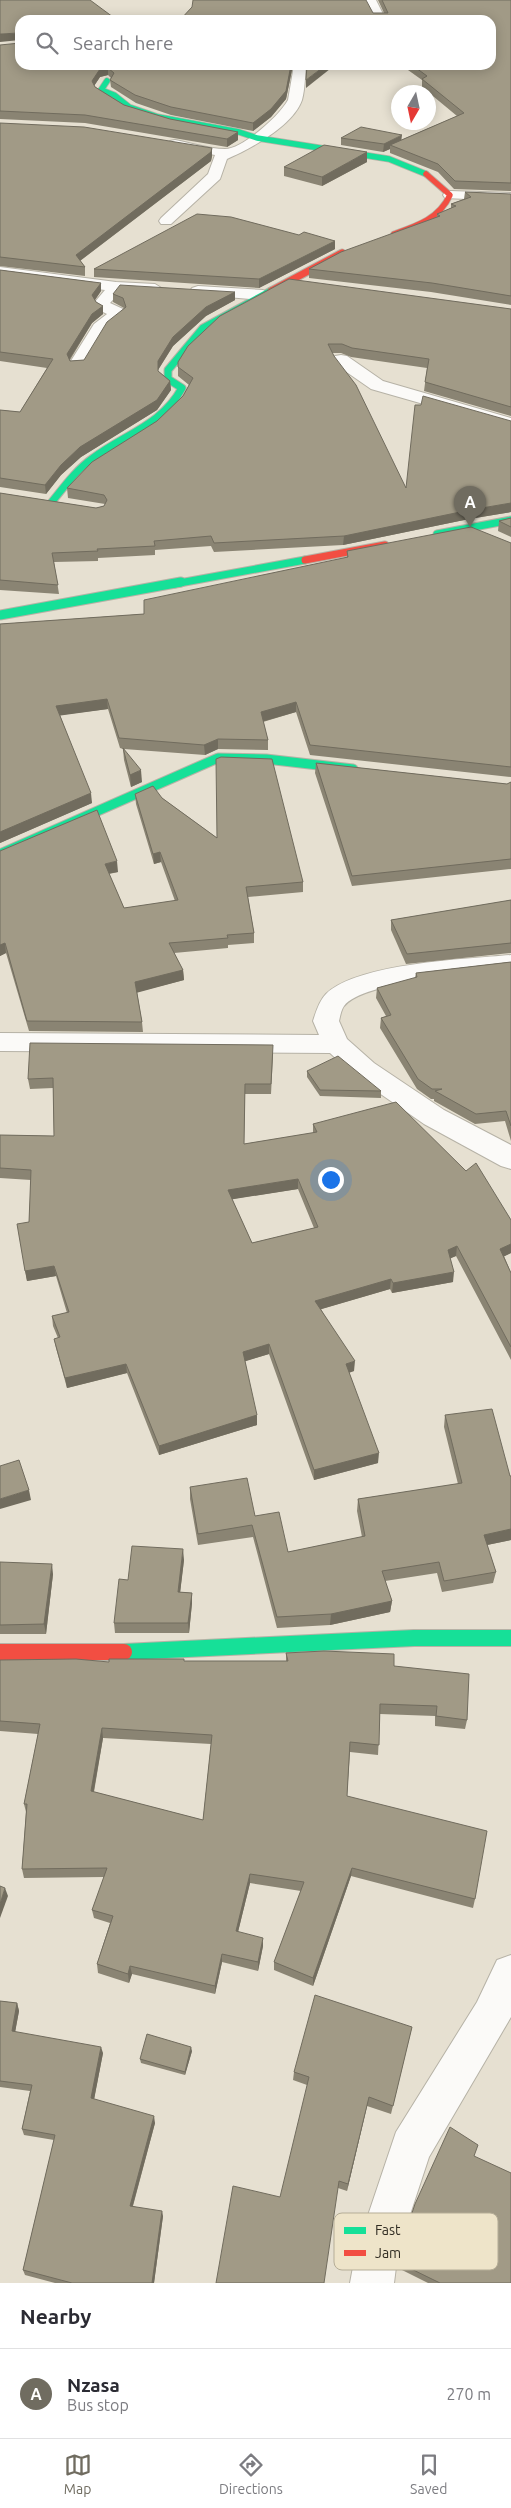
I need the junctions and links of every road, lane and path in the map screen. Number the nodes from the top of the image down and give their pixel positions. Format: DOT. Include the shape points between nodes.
graph roads {
  1 [pos="370,0"];
  2 [pos="380,15"];
  3 [pos="299,70"];
  4 [pos="107,81"];
  5 [pos="257,138"];
  6 [pos="159,141"];
  7 [pos="226,154"];
  8 [pos="450,195"];
  9 [pos="511,197"];
  10 [pos="166,221"];
  11 [pos="387,237"];
  12 [pos="353,249"];
  13 [pos="0,272"];
  14 [pos="286,282"];
  15 [pos="311,286"];
  16 [pos="116,287"];
  17 [pos="263,295"];
  18 [pos="341,360"];
  19 [pos="77,364"];
  20 [pos="511,424"];
  21 [pos="43,501"];
  22 [pos="76,506"];
  23 [pos="511,520"];
  24 [pos="470,528"];
  25 [pos="487,536"];
  26 [pos="426,537"];
  27 [pos="400,542"];
  28 [pos="0,615"];
  29 [pos="364,770"];
  30 [pos="0,854"];
  31 [pos="511,963"];
  32 [pos="0,1042"];
  33 [pos="336,1044"];
  34 [pos="511,1160"];
  35 [pos="511,1638"];
  36 [pos="0,1652"];
  37 [pos="511,1974"];
  38 [pos="389,2213"];
  39 [pos="374,2270"];
  40 [pos="372,2283"];
  1 -- 2 [label="street"];
  3 -- 5 [label="street" via="293,103 274,126"];
  4 -- 5 [label="street" via="101,90 129,107 172,121"];
  5 -- 7 [label="street" via="247,146"];
  5 -- 8 [label="street" via="389,159 432,177"];
  6 -- 7 [label="street"];
  7 -- 10 [label="street" via="221,157 215,176"];
  8 -- 9 [label="street"];
  8 -- 11 [label="street" via="442,211"];
  12 -- 14 [label="street"];
  13 -- 16 [label="street"];
  14 -- 15 [label="street"];
  14 -- 17 [label="street"];
  16 -- 17 [label="street"];
  16 -- 19 [label="street" via="102,303 117,314 100,327"];
  17 -- 21 [label="street" via="213,320 193,337 168,370 168,380 182,388 156,420 100,453"];
  18 -- 20 [label="street" via="377,385"];
  21 -- 22 [label="street"];
  23 -- 24 [label="street"];
  24 -- 25 [label="street"];
  24 -- 26 [label="street"];
  27 -- 28 [label="street"];
  29 -- 30 [label="street" via="266,759 218,758"];
  31 -- 33 [label="street" via="400,976 358,987 336,999 326,1021"];
  32 -- 33 [label="street"];
  33 -- 34 [label="street" via="365,1070 434,1117"];
  35 -- 36 [label="street" via="424,1638 85,1654"];
  37 -- 38 [label="street" via="492,2016 411,2147"];
  39 -- 40 [label="street"];
}
